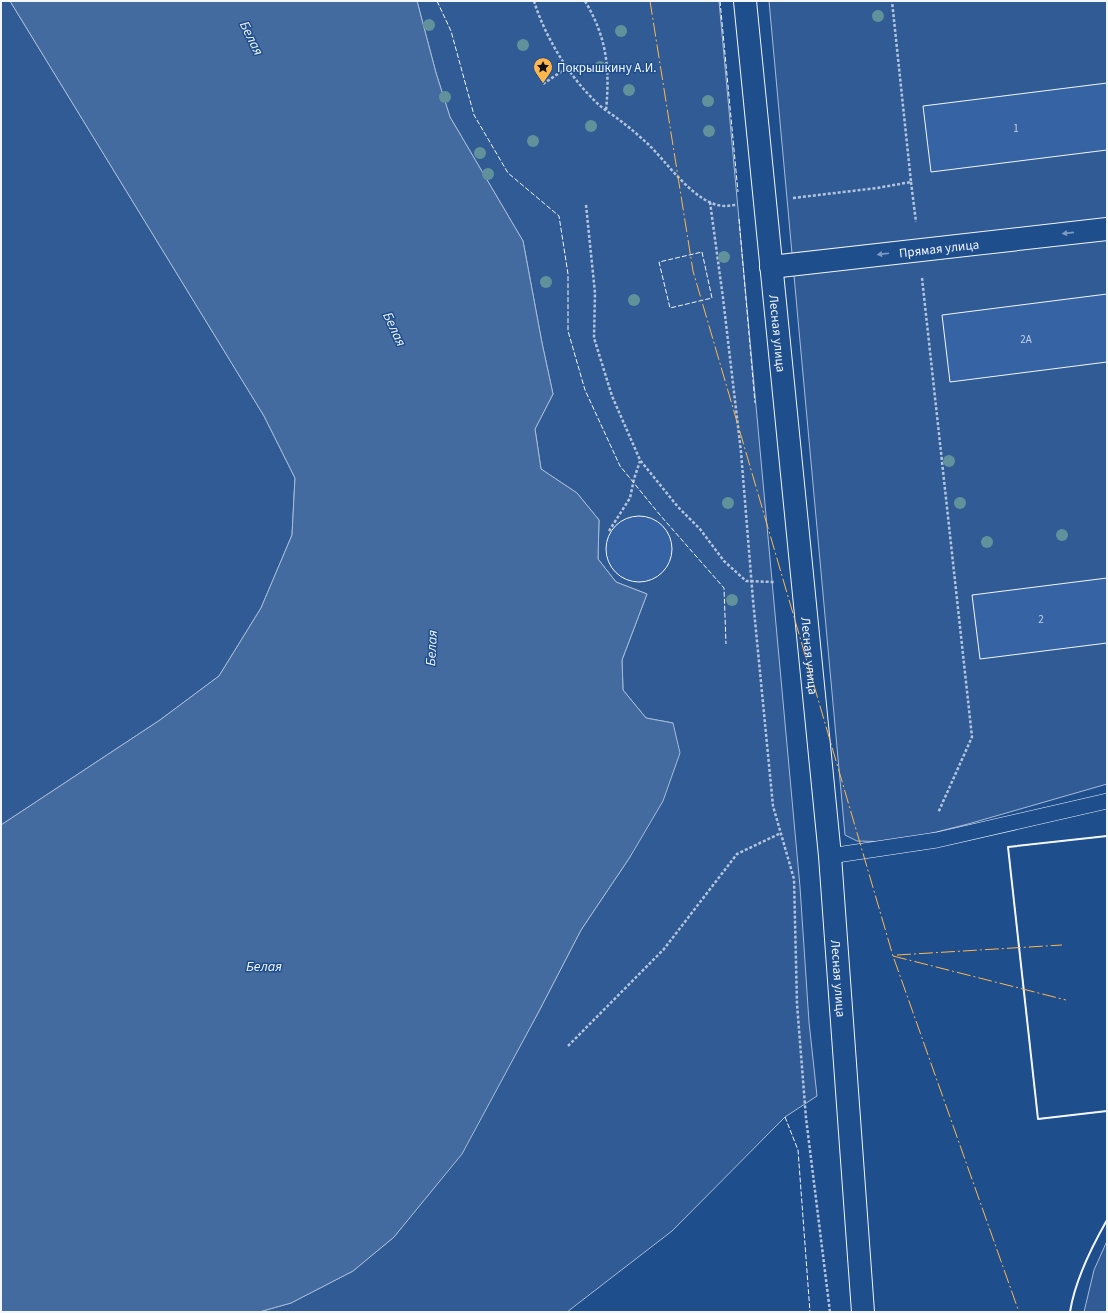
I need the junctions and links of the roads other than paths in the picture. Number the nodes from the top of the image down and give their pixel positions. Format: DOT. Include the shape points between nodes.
graph roads {
  1 [pos="745,1"];
  2 [pos="1107,228"];
  3 [pos="771,267"];
  4 [pos="1107,801"];
  5 [pos="830,856"];
  6 [pos="863,1312"];
  1 -- 3 [label="main road, Лесная улица"];
  2 -- 3 [label="main road, Прямая улица, one-way"];
  3 -- 5 [label="main road, Лесная улица"];
  4 -- 5 [label="lane" via="925,841"];
  5 -- 6 [label="main road, Лесная улица"];
}
